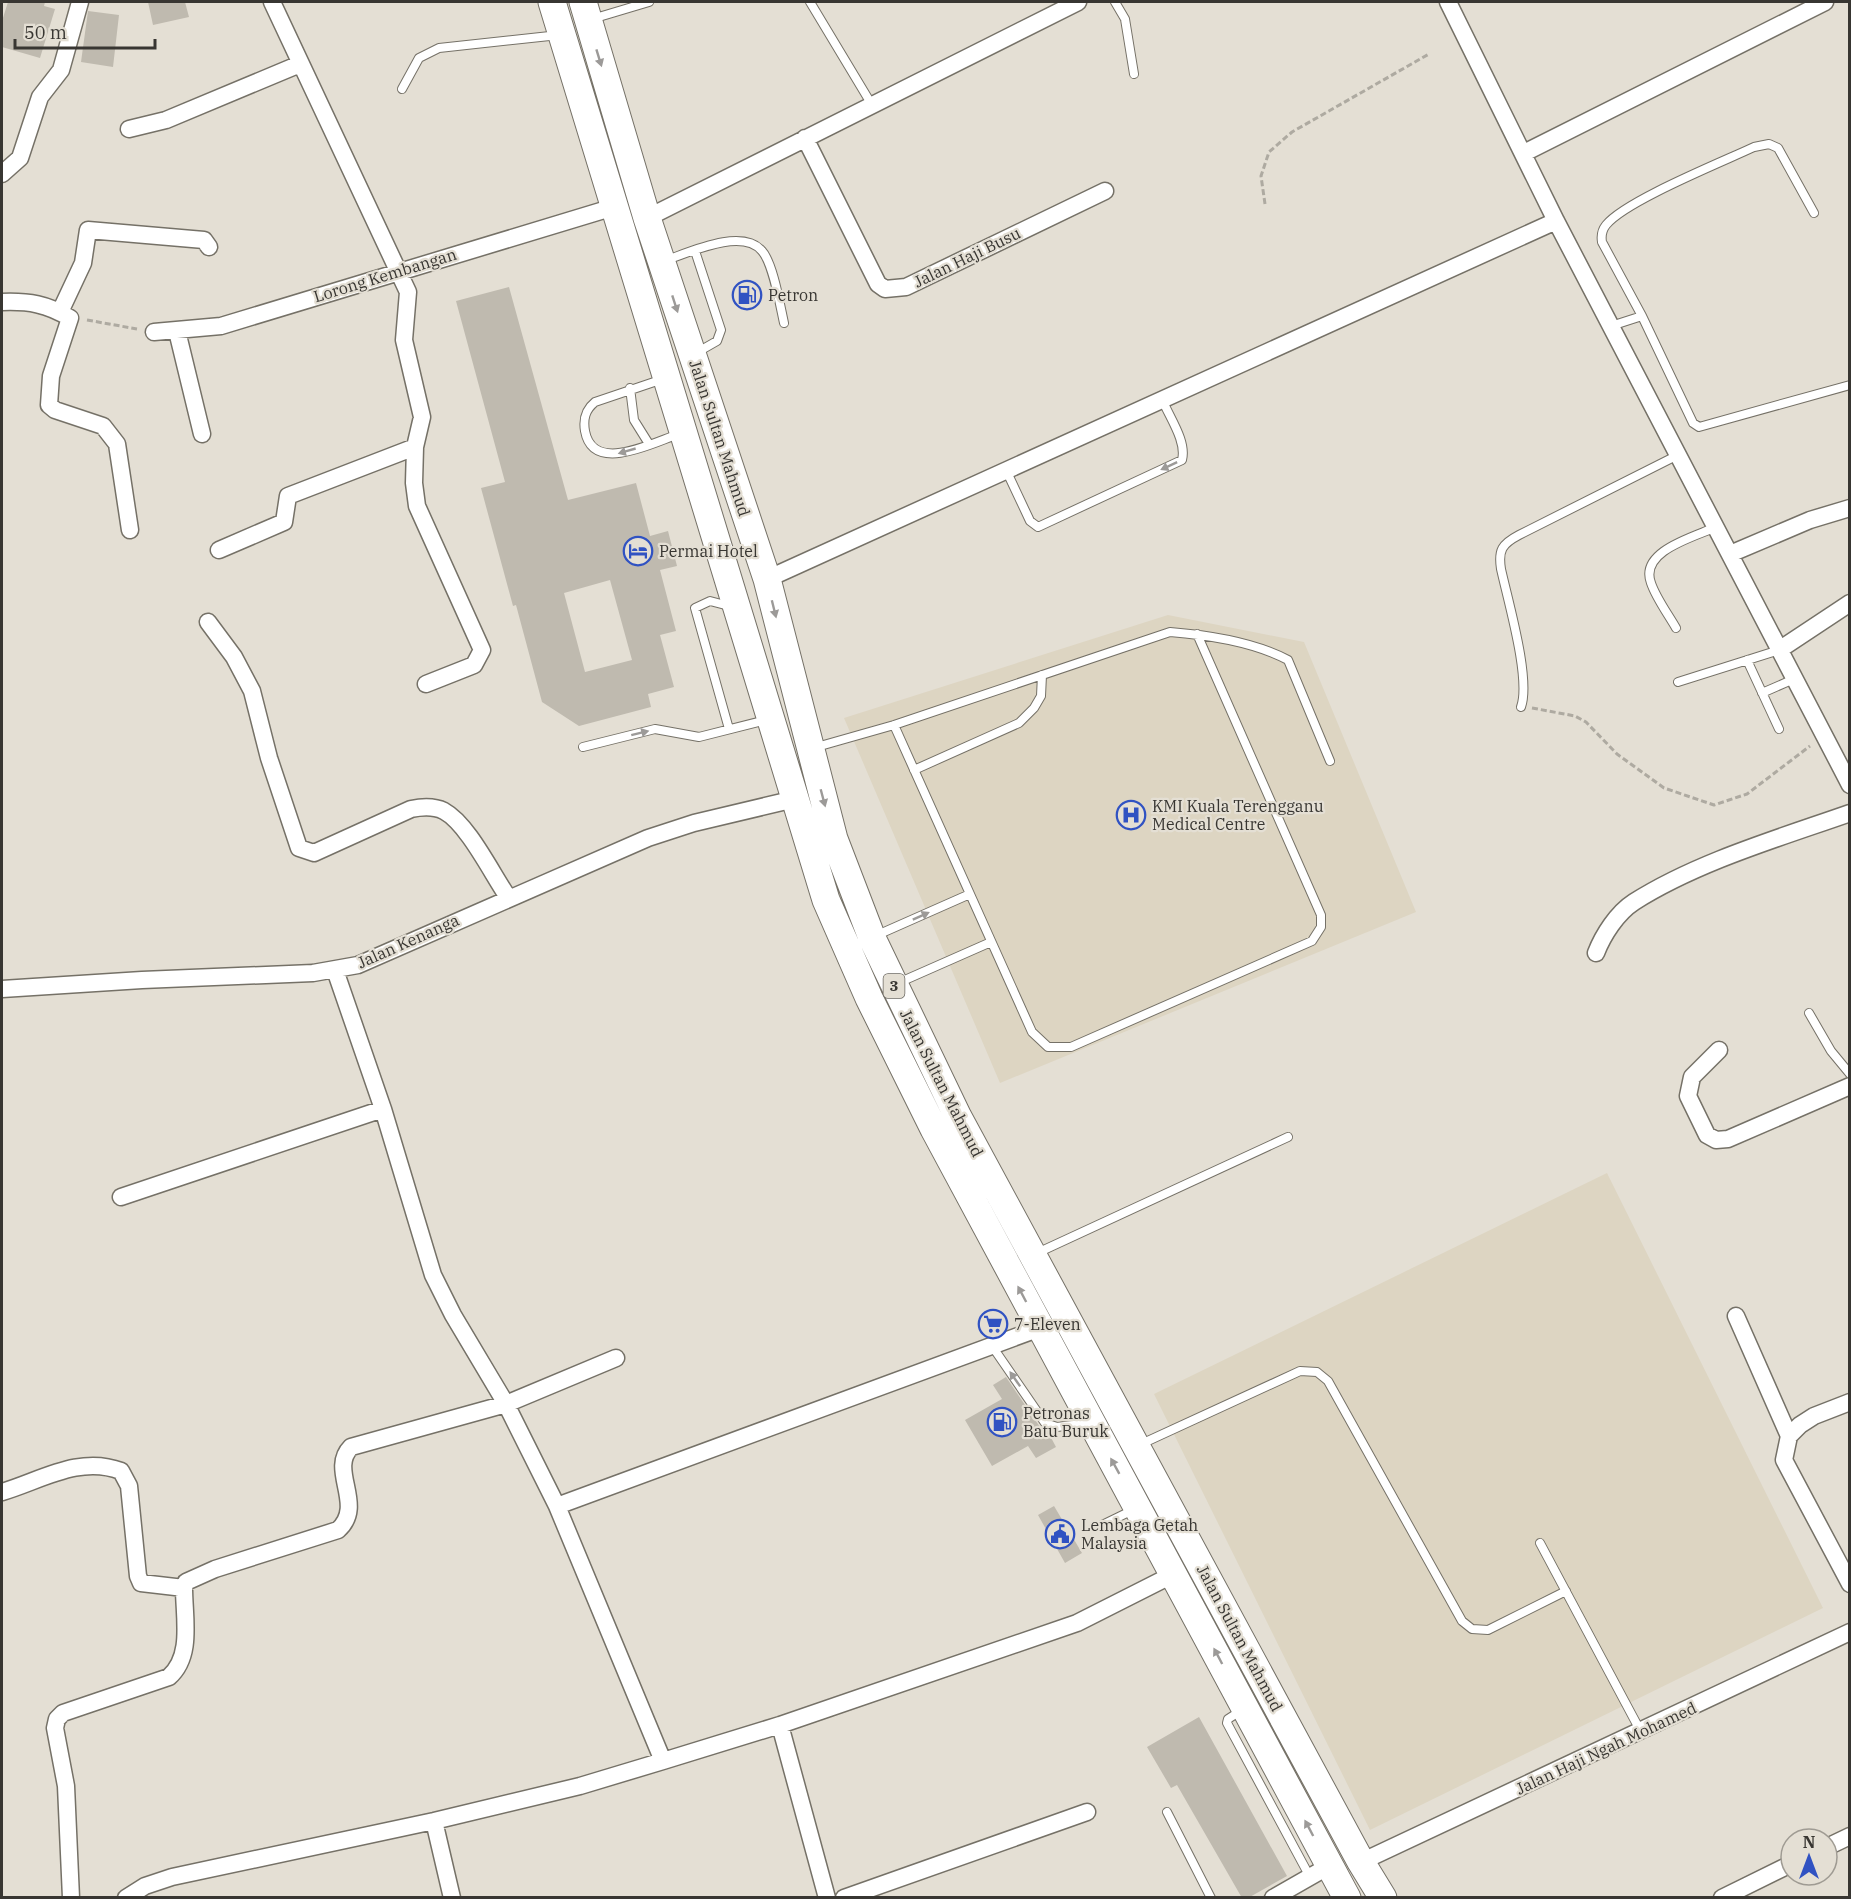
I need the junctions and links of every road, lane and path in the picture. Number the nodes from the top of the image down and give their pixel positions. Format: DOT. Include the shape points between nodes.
graph roads {
  1 [pos="80,2"];
  2 [pos="272,2"];
  3 [pos="552,2"];
  4 [pos="648,2"];
  5 [pos="810,2"];
  6 [pos="1078,2"];
  7 [pos="1115,2"];
  8 [pos="1448,2"];
  9 [pos="1826,2"];
  10 [pos="585,11"];
  11 [pos="562,35"];
  12 [pos="1429,54"];
  13 [pos="300,64"];
  14 [pos="1134,74"];
  15 [pos="402,89"];
  16 [pos="872,105"];
  17 [pos="129,129"];
  18 [pos="805,138"];
  19 [pos="1524,153"];
  20 [pos="2,174"];
  21 [pos="1105,191"];
  22 [pos="1265,204"];
  23 [pos="614,207"];
  24 [pos="1814,213"];
  25 [pos="647,218"];
  26 [pos="1556,220"];
  27 [pos="208,247"];
  28 [pos="695,251"];
  29 [pos="661,262"];
  30 [pos="399,270"];
  31 [pos="2,302"];
  32 [pos="65,315"];
  33 [pos="1642,316"];
  34 [pos="784,323"];
  35 [pos="1611,326"];
  36 [pos="177,331"];
  37 [pos="154,332"];
  38 [pos="692,354"];
  39 [pos="666,378"];
  40 [pos="1850,384"];
  41 [pos="630,388"];
  42 [pos="1162,399"];
  43 [pos="682,433"];
  44 [pos="202,434"];
  45 [pos="649,444"];
  46 [pos="415,447"];
  47 [pos="1678,455"];
  48 [pos="1006,470"];
  49 [pos="1850,508"];
  50 [pos="1716,528"];
  51 [pos="130,530"];
  52 [pos="219,550"];
  53 [pos="1730,555"];
  54 [pos="767,579"];
  55 [pos="1850,603"];
  56 [pos="737,611"];
  57 [pos="208,622"];
  58 [pos="1676,628"];
  59 [pos="1197,634"];
  60 [pos="1779,650"];
  61 [pos="1747,660"];
  62 [pos="1042,675"];
  63 [pos="1794,678"];
  64 [pos="1678,682"];
  65 [pos="426,684"];
  66 [pos="1762,693"];
  67 [pos="1521,707"];
  68 [pos="770,719"];
  69 [pos="894,725"];
  70 [pos="729,729"];
  71 [pos="1779,729"];
  72 [pos="1824,736"];
  73 [pos="583,747"];
  74 [pos="810,749"];
  75 [pos="1330,761"];
  76 [pos="914,770"];
  77 [pos="1850,785"];
  78 [pos="795,799"];
  79 [pos="1850,813"];
  80 [pos="970,894"];
  81 [pos="508,897"];
  82 [pos="872,938"];
  83 [pos="991,942"];
  84 [pos="1596,953"];
  85 [pos="335,970"];
  86 [pos="894,986"];
  87 [pos="2,989"];
  88 [pos="1809,1013"];
  89 [pos="1719,1050"];
  90 [pos="1850,1074"];
  91 [pos="1850,1086"];
  92 [pos="383,1110"];
  93 [pos="1288,1137"];
  94 [pos="121,1197"];
  95 [pos="1032,1256"];
  96 [pos="1736,1316"];
  97 [pos="1040,1328"];
  98 [pos="992,1346"];
  99 [pos="616,1358"];
  100 [pos="1850,1402"];
  101 [pos="506,1404"];
  102 [pos="1092,1423"];
  103 [pos="1789,1436"];
  104 [pos="1136,1447"];
  105 [pos="2,1492"];
  106 [pos="557,1506"];
  107 [pos="1138,1508"];
  108 [pos="1098,1527"];
  109 [pos="1540,1543"];
  110 [pos="1174,1574"];
  111 [pos="1850,1584"];
  112 [pos="184,1588"];
  113 [pos="1566,1591"];
  114 [pos="1847,1638"];
  115 [pos="780,1725"];
  116 [pos="1642,1732"];
  117 [pos="663,1761"];
  118 [pos="1087,1812"];
  119 [pos="1167,1812"];
  120 [pos="434,1821"];
  121 [pos="1361,1862"];
  122 [pos="1779,1870"];
  123 [pos="1320,1871"];
  124 [pos="71,1898"];
  125 [pos="126,1898"];
  126 [pos="452,1898"];
  127 [pos="827,1898"];
  128 [pos="844,1898"];
  129 [pos="1211,1898"];
  130 [pos="1273,1898"];
  131 [pos="1347,1898"];
  132 [pos="1383,1898"];
  133 [pos="1722,1898"];
  1 -- 20 [label="street" via="61,70 40,98 20,158"];
  2 -- 13 [label="street"];
  3 -- 11 [label="highway, Jalan Sultan Mahmud / 3"];
  4 -- 10 [label="lane"];
  5 -- 16 [label="lane"];
  6 -- 16 [label="street"];
  7 -- 14 [label="lane" via="1125,20"];
  8 -- 19 [label="street"];
  9 -- 19 [label="street"];
  10 -- 25 [label="highway, Jalan Sultan Mahmud / 3, one-way"];
  11 -- 15 [label="lane" via="439,48 419,58"];
  11 -- 23 [label="highway, Jalan Sultan Mahmud / 3"];
  12 -- 22 [label="path" via="1292,132 1269,152 1261,176"];
  13 -- 17 [label="street" via="166,120"];
  13 -- 30 [label="street"];
  16 -- 18 [label="street"];
  18 -- 21 [label="street, Jalan Haji Busu" via="878,284 885,289 906,286"];
  18 -- 25 [label="street"];
  19 -- 26 [label="street"];
  23 -- 30 [label="street, Lorong Kembangan"];
  23 -- 39 [label="highway, Jalan Sultan Mahmud / 3"];
  24 -- 33 [label="lane" via="1778,148 1769,144 1754,147 1636,203 1606,224 1601,234"];
  25 -- 29 [label="highway, Jalan Sultan Mahmud / 3"];
  26 -- 35 [label="street"];
  26 -- 42 [label="street"];
  27 -- 32 [label="street" via="204,240 88,230 83,263"];
  28 -- 29 [label="lane"];
  28 -- 34 [label="lane" via="735,240 762,250"];
  28 -- 38 [label="lane" via="721,330 717,341"];
  29 -- 38 [label="highway, Jalan Sultan Mahmud / 3, one-way"];
  30 -- 36 [label="street, Lorong Kembangan" via="220,326"];
  30 -- 46 [label="street" via="408,292 404,340 422,417"];
  31 -- 32 [label="street" via="29,301"];
  32 -- 37 [label="path"];
  32 -- 51 [label="street" via="51,376 49,405 103,426 117,444"];
  33 -- 35 [label="lane"];
  33 -- 40 [label="lane" via="1693,423 1699,427"];
  35 -- 47 [label="street"];
  36 -- 37 [label="street, Lorong Kembangan"];
  36 -- 44 [label="street"];
  38 -- 54 [label="highway, Jalan Sultan Mahmud / 3"];
  39 -- 41 [label="lane"];
  39 -- 43 [label="highway, Jalan Sultan Mahmud / 3"];
  41 -- 45 [label="lane" via="634,420"];
  45 -- 41 [label="lane, one-way" via="607,455 587,439 584,417 588,408"];
  42 -- 48 [label="street"];
  42 -- 48 [label="lane, one-way" via="1180,439 1182,460 1048,522 1038,526 1030,521"];
  43 -- 45 [label="lane"];
  43 -- 56 [label="highway, Jalan Sultan Mahmud / 3"];
  46 -- 52 [label="street" via="288,496 284,522"];
  46 -- 65 [label="street" via="417,506 482,650 474,665"];
  47 -- 50 [label="street"];
  47 -- 67 [label="lane" via="1519,535 1501,548 1501,569 1523,676 1525,697"];
  48 -- 54 [label="street"];
  49 -- 53 [label="street" via="1810,520"];
  50 -- 53 [label="street"];
  50 -- 58 [label="lane" via="1657,554 1650,567 1650,581"];
  53 -- 60 [label="street"];
  54 -- 74 [label="highway, Jalan Sultan Mahmud / 3, one-way"];
  55 -- 60 [label="street"];
  56 -- 68 [label="highway, Jalan Sultan Mahmud / 3"];
  56 -- 70 [label="lane" via="710,601 695,608"];
  57 -- 81 [label="street" via="234,657 252,691 299,848 314,853 411,809 442,810 458,822"];
  59 -- 62 [label="lane" via="1170,632"];
  59 -- 75 [label="lane" via="1274,652 1288,660"];
  59 -- 83 [label="lane" via="1321,915 1321,927 1312,941 1071,1047 1048,1047 1032,1032"];
  60 -- 61 [label="lane"];
  60 -- 63 [label="street"];
  61 -- 64 [label="lane"];
  61 -- 66 [label="lane"];
  62 -- 69 [label="lane"];
  62 -- 76 [label="lane" via="1041,696 1019,723"];
  63 -- 66 [label="lane"];
  63 -- 72 [label="street"];
  66 -- 71 [label="lane"];
  67 -- 72 [label="path" via="1575,716 1617,754 1664,788 1714,805 1747,794"];
  68 -- 70 [label="lane"];
  68 -- 78 [label="highway, Jalan Sultan Mahmud / 3"];
  69 -- 74 [label="lane"];
  69 -- 76 [label="lane"];
  73 -- 70 [label="lane, one-way" via="655,729 699,737"];
  72 -- 77 [label="street"];
  74 -- 82 [label="highway, Jalan Sultan Mahmud / 3, one-way" via="834,839"];
  76 -- 80 [label="lane"];
  78 -- 81 [label="street, Jalan Kenanga" via="648,838"];
  97 -- 78 [label="highway, Jalan Sultan Mahmud / 3, one-way" via="869,998 826,900"];
  79 -- 84 [label="street" via="1720,859 1632,903 1604,935"];
  82 -- 80 [label="lane, one-way"];
  80 -- 83 [label="lane"];
  81 -- 85 [label="street, Jalan Kenanga" via="358,965"];
  82 -- 86 [label="highway, Jalan Sultan Mahmud / 3"];
  83 -- 86 [label="lane"];
  85 -- 87 [label="street, Jalan Kenanga"];
  85 -- 92 [label="street"];
  86 -- 95 [label="highway, Jalan Sultan Mahmud / 3" via="958,1118"];
  88 -- 90 [label="lane"];
  89 -- 91 [label="street" via="1692,1077 1688,1096 1707,1135 1716,1140 1728,1139"];
  92 -- 94 [label="street"];
  92 -- 101 [label="street" via="432,1275"];
  93 -- 95 [label="lane"];
  95 -- 104 [label="highway, Jalan Sultan Mahmud / 3"];
  96 -- 103 [label="street"];
  97 -- 98 [label="street"];
  97 -- 102 [label="highway, Jalan Sultan Mahmud / 3"];
  102 -- 98 [label="lane, one-way" via="1057,1427 1045,1423"];
  98 -- 106 [label="street"];
  99 -- 101 [label="street"];
  100 -- 103 [label="street" via="1814,1416"];
  101 -- 106 [label="street"];
  101 -- 112 [label="street" via="351,1446 343,1462 350,1514 338,1530 215,1569 186,1582"];
  107 -- 102 [label="highway, Jalan Sultan Mahmud / 3, one-way"];
  103 -- 111 [label="street" via="1784,1460"];
  104 -- 113 [label="lane" via="1300,1371 1317,1372 1328,1381 1462,1621 1472,1629 1488,1630"];
  104 -- 121 [label="highway, Jalan Sultan Mahmud / 3"];
  105 -- 112 [label="street" via="64,1469 108,1466 120,1471 129,1486 141,1583"];
  106 -- 117 [label="street"];
  107 -- 108 [label="lane"];
  107 -- 110 [label="highway, Jalan Sultan Mahmud / 3"];
  109 -- 113 [label="lane"];
  110 -- 115 [label="street" via="1077,1623"];
  123 -- 110 [label="highway, Jalan Sultan Mahmud / 3, one-way" via="1258,1754 1245,1708"];
  112 -- 124 [label="street" via="185,1653 180,1668 170,1677 63,1713 57,1719 55,1728 66,1786"];
  113 -- 116 [label="lane"];
  114 -- 116 [label="street, Jalan Haji Ngah Mohamed"];
  115 -- 117 [label="street"];
  115 -- 127 [label="street"];
  116 -- 121 [label="street, Jalan Haji Ngah Mohamed"];
  117 -- 120 [label="street" via="580,1786"];
  118 -- 128 [label="street"];
  119 -- 129 [label="lane"];
  120 -- 125 [label="street" via="172,1878 146,1886"];
  120 -- 126 [label="street"];
  121 -- 132 [label="highway, Jalan Sultan Mahmud / 3"];
  122 -- 133 [label="street"];
  123 -- 130 [label="street"];
  123 -- 131 [label="highway, Jalan Sultan Mahmud / 3"];
}
